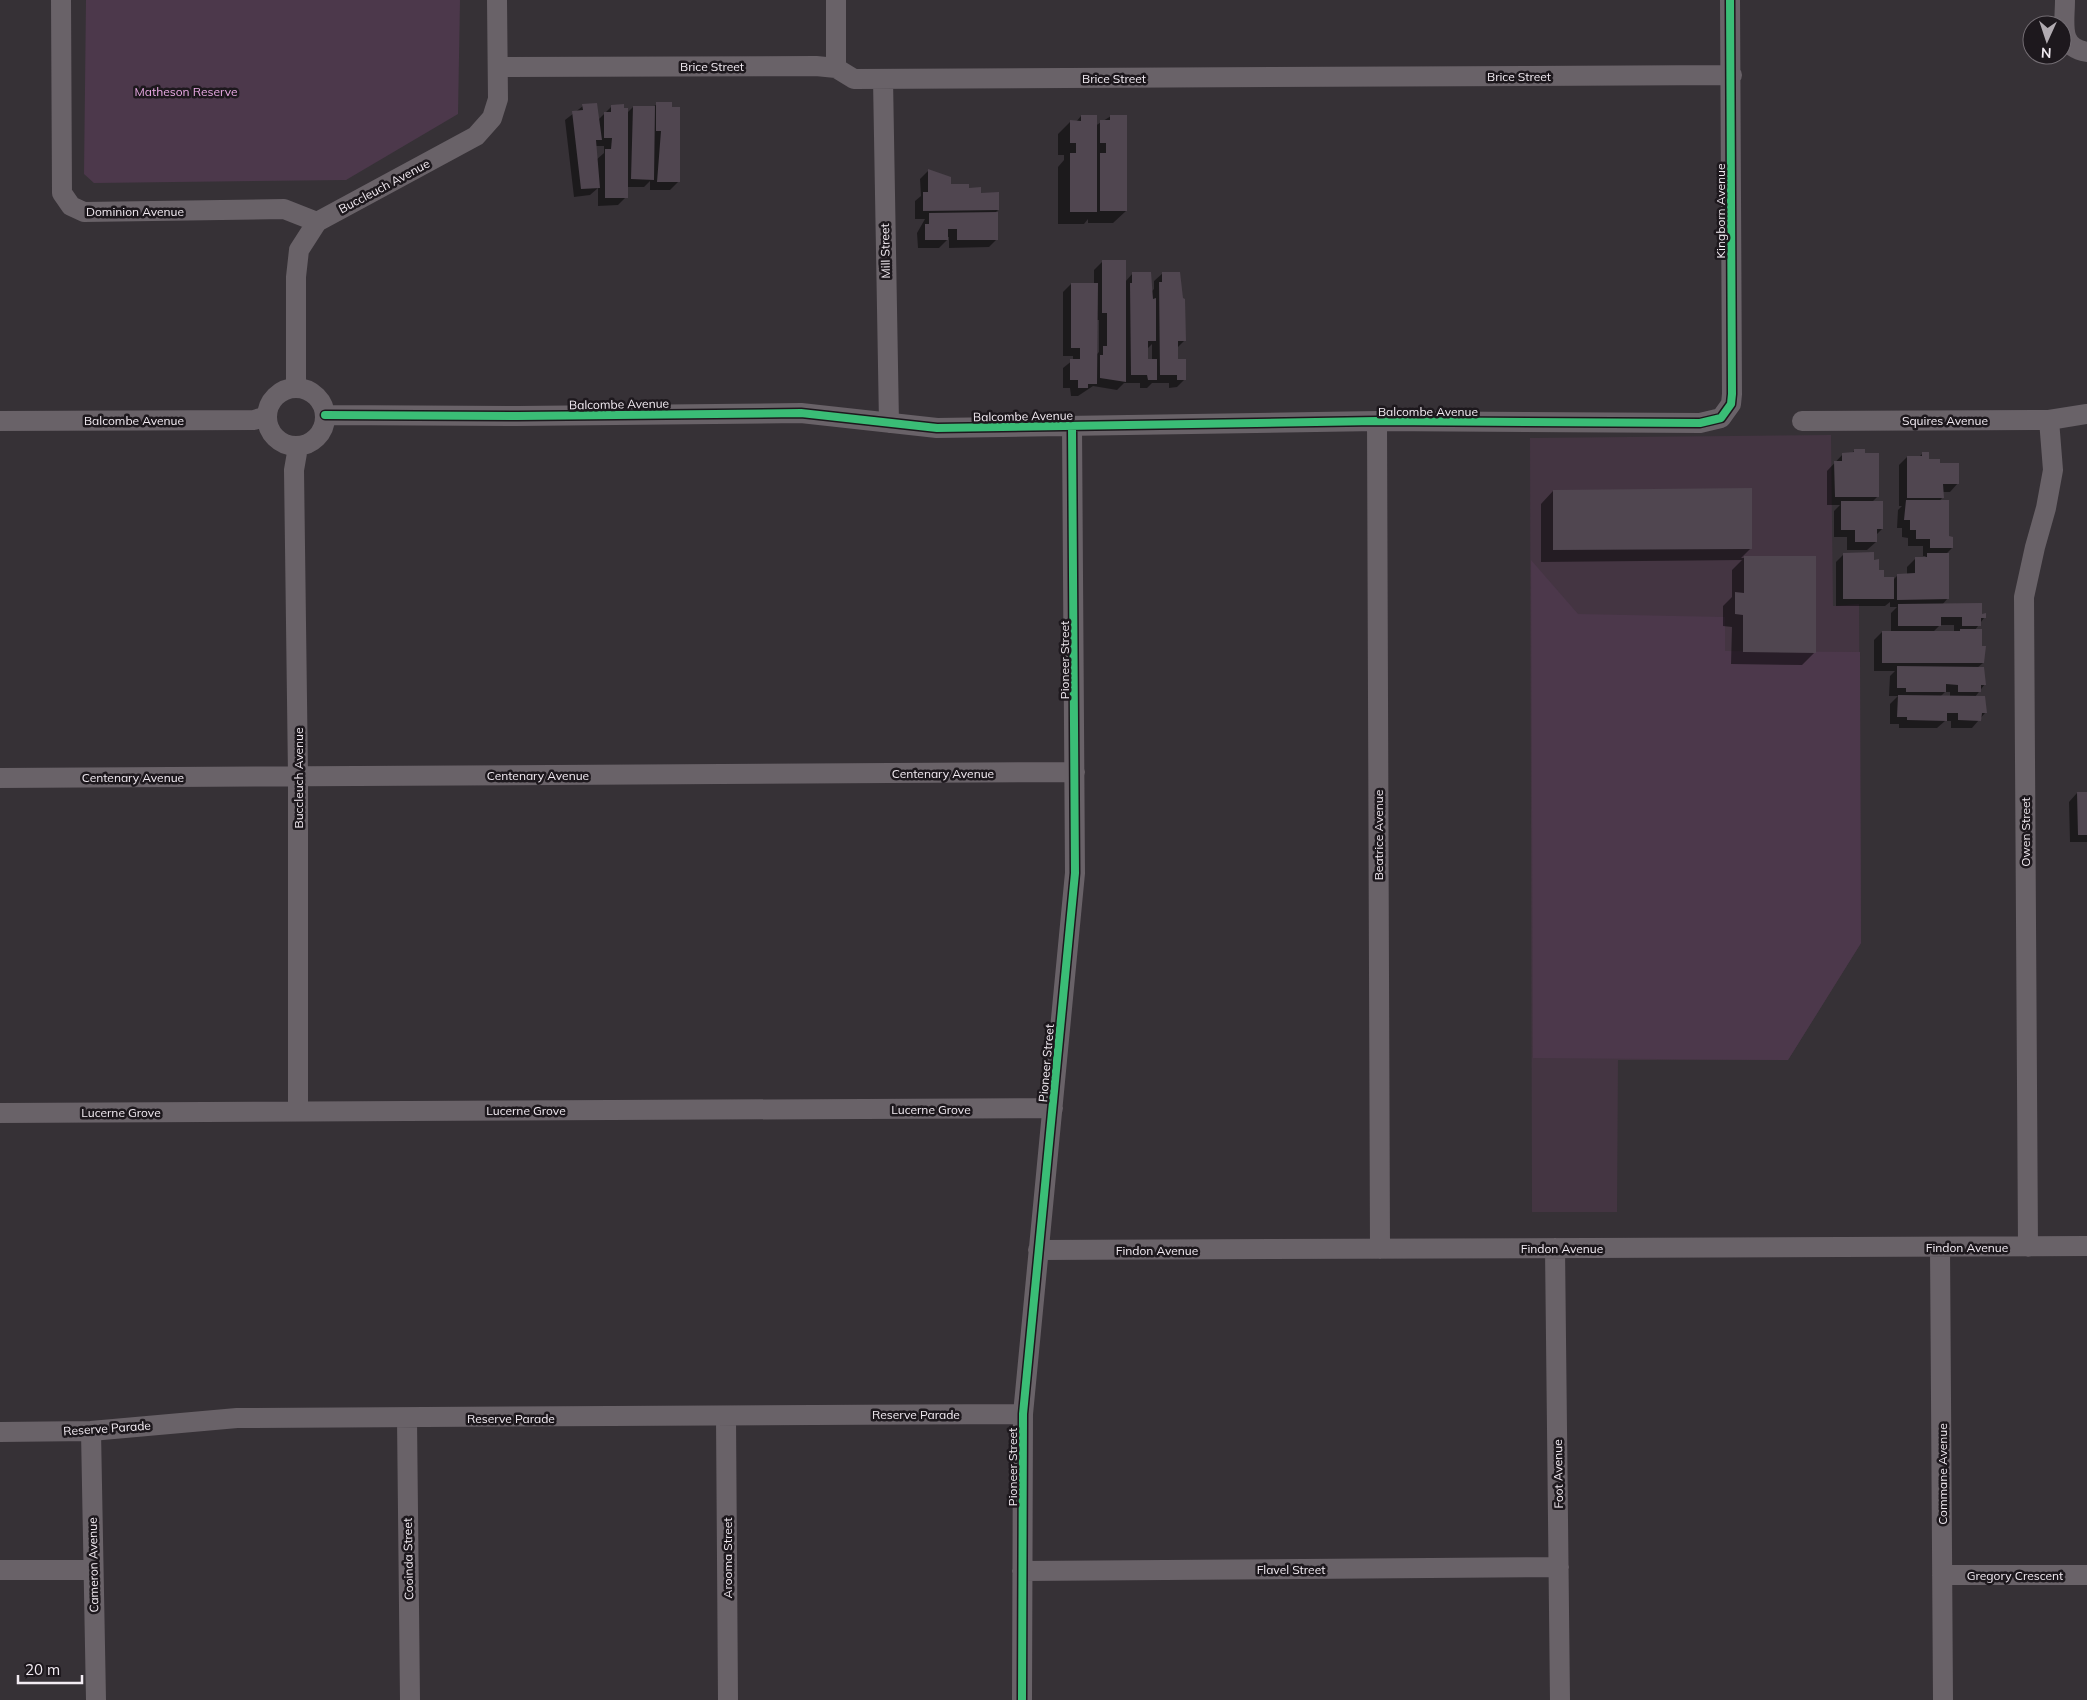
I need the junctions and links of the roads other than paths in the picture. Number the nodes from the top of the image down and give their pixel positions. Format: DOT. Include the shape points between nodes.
graph roads {
  1 [pos="61,0"];
  2 [pos="497,0"];
  3 [pos="836,0"];
  4 [pos="1730,0"];
  5 [pos="2065,0"];
  6 [pos="2087,52"];
  7 [pos="499,67"];
  8 [pos="836,68"];
  9 [pos="1732,75"];
  10 [pos="883,78"];
  11 [pos="318,222"];
  12 [pos="296,388"];
  13 [pos="2087,414"];
  14 [pos="325,415"];
  15 [pos="267,416"];
  16 [pos="1722,418"];
  17 [pos="2049,420"];
  18 [pos="0,421"];
  19 [pos="1377,421"];
  20 [pos="1802,421"];
  21 [pos="889,423"];
  22 [pos="1072,426"];
  23 [pos="298,447"];
  24 [pos="1075,772"];
  25 [pos="298,776"];
  26 [pos="0,778"];
  27 [pos="1052,1108"];
  28 [pos="298,1110"];
  29 [pos="0,1113"];
  30 [pos="2087,1246"];
  31 [pos="2028,1247"];
  32 [pos="1555,1248"];
  33 [pos="1940,1248"];
  34 [pos="1380,1249"];
  35 [pos="1038,1250"];
  36 [pos="1023,1414"];
  37 [pos="726,1417"];
  38 [pos="407,1418"];
  39 [pos="91,1430"];
  40 [pos="0,1432"];
  41 [pos="1559,1567"];
  42 [pos="0,1570"];
  43 [pos="93,1570"];
  44 [pos="1022,1572"];
  45 [pos="1942,1575"];
  46 [pos="2087,1575"];
  47 [pos="96,1700"];
  48 [pos="410,1700"];
  49 [pos="728,1700"];
  50 [pos="1022,1700"];
  51 [pos="1560,1700"];
  52 [pos="1943,1700"];
  1 -- 11 [label="street, Dominion Avenue" via="62,194 71,206 84,212 284,209"];
  2 -- 7 [label="street, Buccleuch Avenue"];
  3 -- 8 [label="street"];
  4 -- 9 [label="street, Kingborn Avenue"];
  5 -- 6 [label="street" via="2068,43 2075,50"];
  7 -- 8 [label="street, Brice Street"];
  7 -- 11 [label="street, Buccleuch Avenue" via="498,99 492,118 476,136"];
  8 -- 10 [label="street, Brice Street" via="854,79"];
  9 -- 10 [label="street, Brice Street"];
  9 -- 16 [label="street, Kingborn Avenue" via="1732,394 1731,404"];
  10 -- 21 [label="street, Mill Street"];
  11 -- 12 [label="street, Buccleuch Avenue" via="299,250"];
  12 -- 14 [label="street" via="304,389 319,399"];
  12 -- 15 [label="street" via="279,394"];
  13 -- 17 [label="street, Squires Avenue"];
  14 -- 21 [label="street, Balcombe Avenue" via="801,413"];
  14 -- 23 [label="street" via="321,433 315,440"];
  15 -- 18 [label="street, Balcombe Avenue" via="254,420"];
  15 -- 23 [label="street" via="272,435 280,442"];
  16 -- 19 [label="street, Balcombe Avenue" via="1700,423"];
  17 -- 20 [label="street, Squires Avenue"];
  17 -- 31 [label="street, Owen Street" via="2053,470 2024,597"];
  19 -- 22 [label="street, Balcombe Avenue"];
  19 -- 34 [label="street, Beatrice Avenue"];
  21 -- 22 [label="street, Balcombe Avenue" via="937,428"];
  22 -- 24 [label="street, Pioneer Street"];
  23 -- 25 [label="street, Buccleuch Avenue" via="294,470"];
  24 -- 25 [label="street, Centenary Avenue"];
  24 -- 27 [label="street, Pioneer Street" via="1075,873"];
  25 -- 26 [label="street, Centenary Avenue"];
  25 -- 28 [label="street, Buccleuch Avenue"];
  27 -- 28 [label="street, Lucerne Grove"];
  27 -- 35 [label="street, Pioneer Street"];
  28 -- 29 [label="street, Lucerne Grove"];
  30 -- 31 [label="street, Findon Avenue"];
  31 -- 33 [label="street, Findon Avenue"];
  32 -- 33 [label="street, Findon Avenue"];
  32 -- 34 [label="street, Findon Avenue"];
  32 -- 41 [label="street, Foot Avenue"];
  33 -- 45 [label="street, Commane Avenue"];
  34 -- 35 [label="street, Findon Avenue"];
  35 -- 36 [label="street, Pioneer Street"];
  36 -- 37 [label="street, Reserve Parade"];
  36 -- 44 [label="street, Pioneer Street"];
  37 -- 38 [label="street, Reserve Parade"];
  37 -- 49 [label="street, Arooma Street"];
  38 -- 39 [label="street, Reserve Parade" via="237,1418"];
  38 -- 48 [label="street, Cooinda Street"];
  39 -- 40 [label="street, Reserve Parade"];
  39 -- 43 [label="street, Cameron Avenue"];
  41 -- 44 [label="street, Flavel Street"];
  41 -- 51 [label="street, Foot Avenue"];
  42 -- 43 [label="street"];
  43 -- 47 [label="street, Cameron Avenue"];
  44 -- 50 [label="street, Pioneer Street"];
  45 -- 46 [label="street, Gregory Crescent"];
  45 -- 52 [label="street, Commane Avenue"];
}
